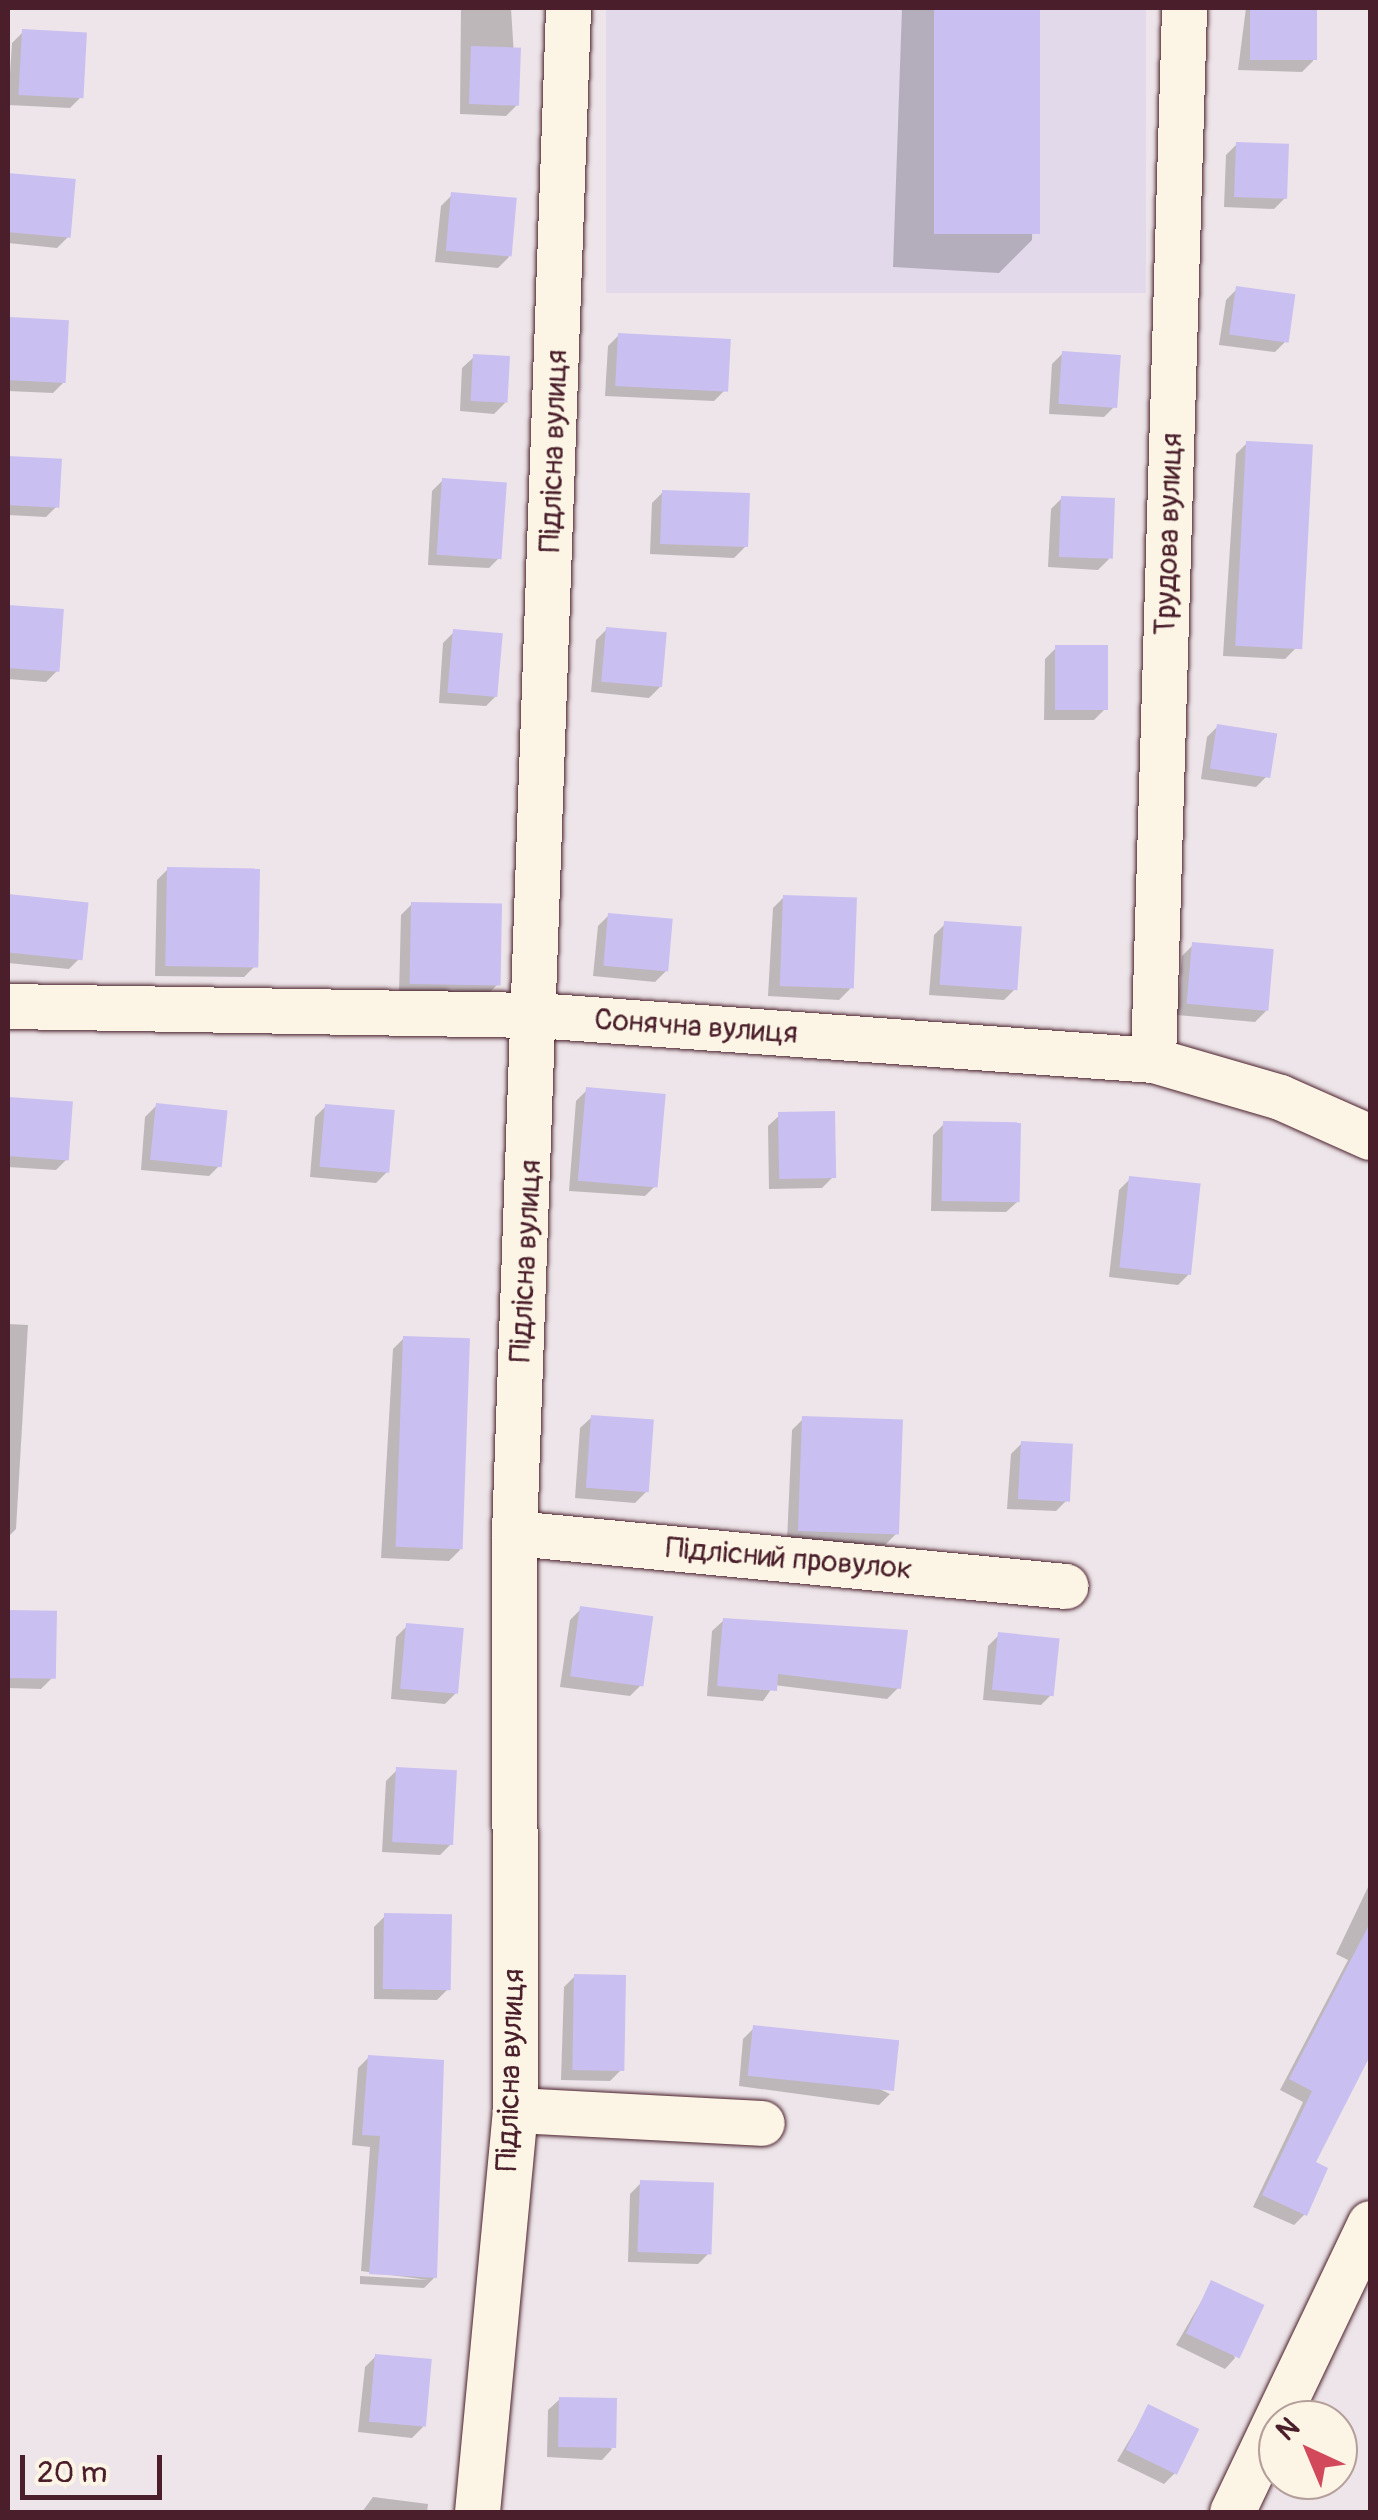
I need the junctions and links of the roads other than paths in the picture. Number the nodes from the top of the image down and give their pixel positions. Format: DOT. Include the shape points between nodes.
graph roads {
  1 [pos="568,8"];
  2 [pos="1184,8"];
  3 [pos="8,1006"];
  4 [pos="536,1015"];
  5 [pos="1153,1060"];
  6 [pos="1370,1137"];
  7 [pos="514,1533"];
  8 [pos="1065,1586"];
  9 [pos="515,2110"];
  10 [pos="762,2123"];
  11 [pos="1370,2224"];
  12 [pos="477,2512"];
  13 [pos="1232,2512"];
  1 -- 4 [label="street, Підлісна вулиця"];
  2 -- 5 [label="street, Трудова вулиця"];
  3 -- 4 [label="street, Сонячна вулиця"];
  4 -- 5 [label="street, Сонячна вулиця"];
  4 -- 7 [label="street, Підлісна вулиця"];
  5 -- 6 [label="street, Сонячна вулиця" via="1280,1097"];
  7 -- 8 [label="street, Підлісний провулок"];
  7 -- 9 [label="street, Підлісна вулиця"];
  9 -- 10 [label="street"];
  9 -- 12 [label="street, Підлісна вулиця"];
  11 -- 13 [label="street"];
}
